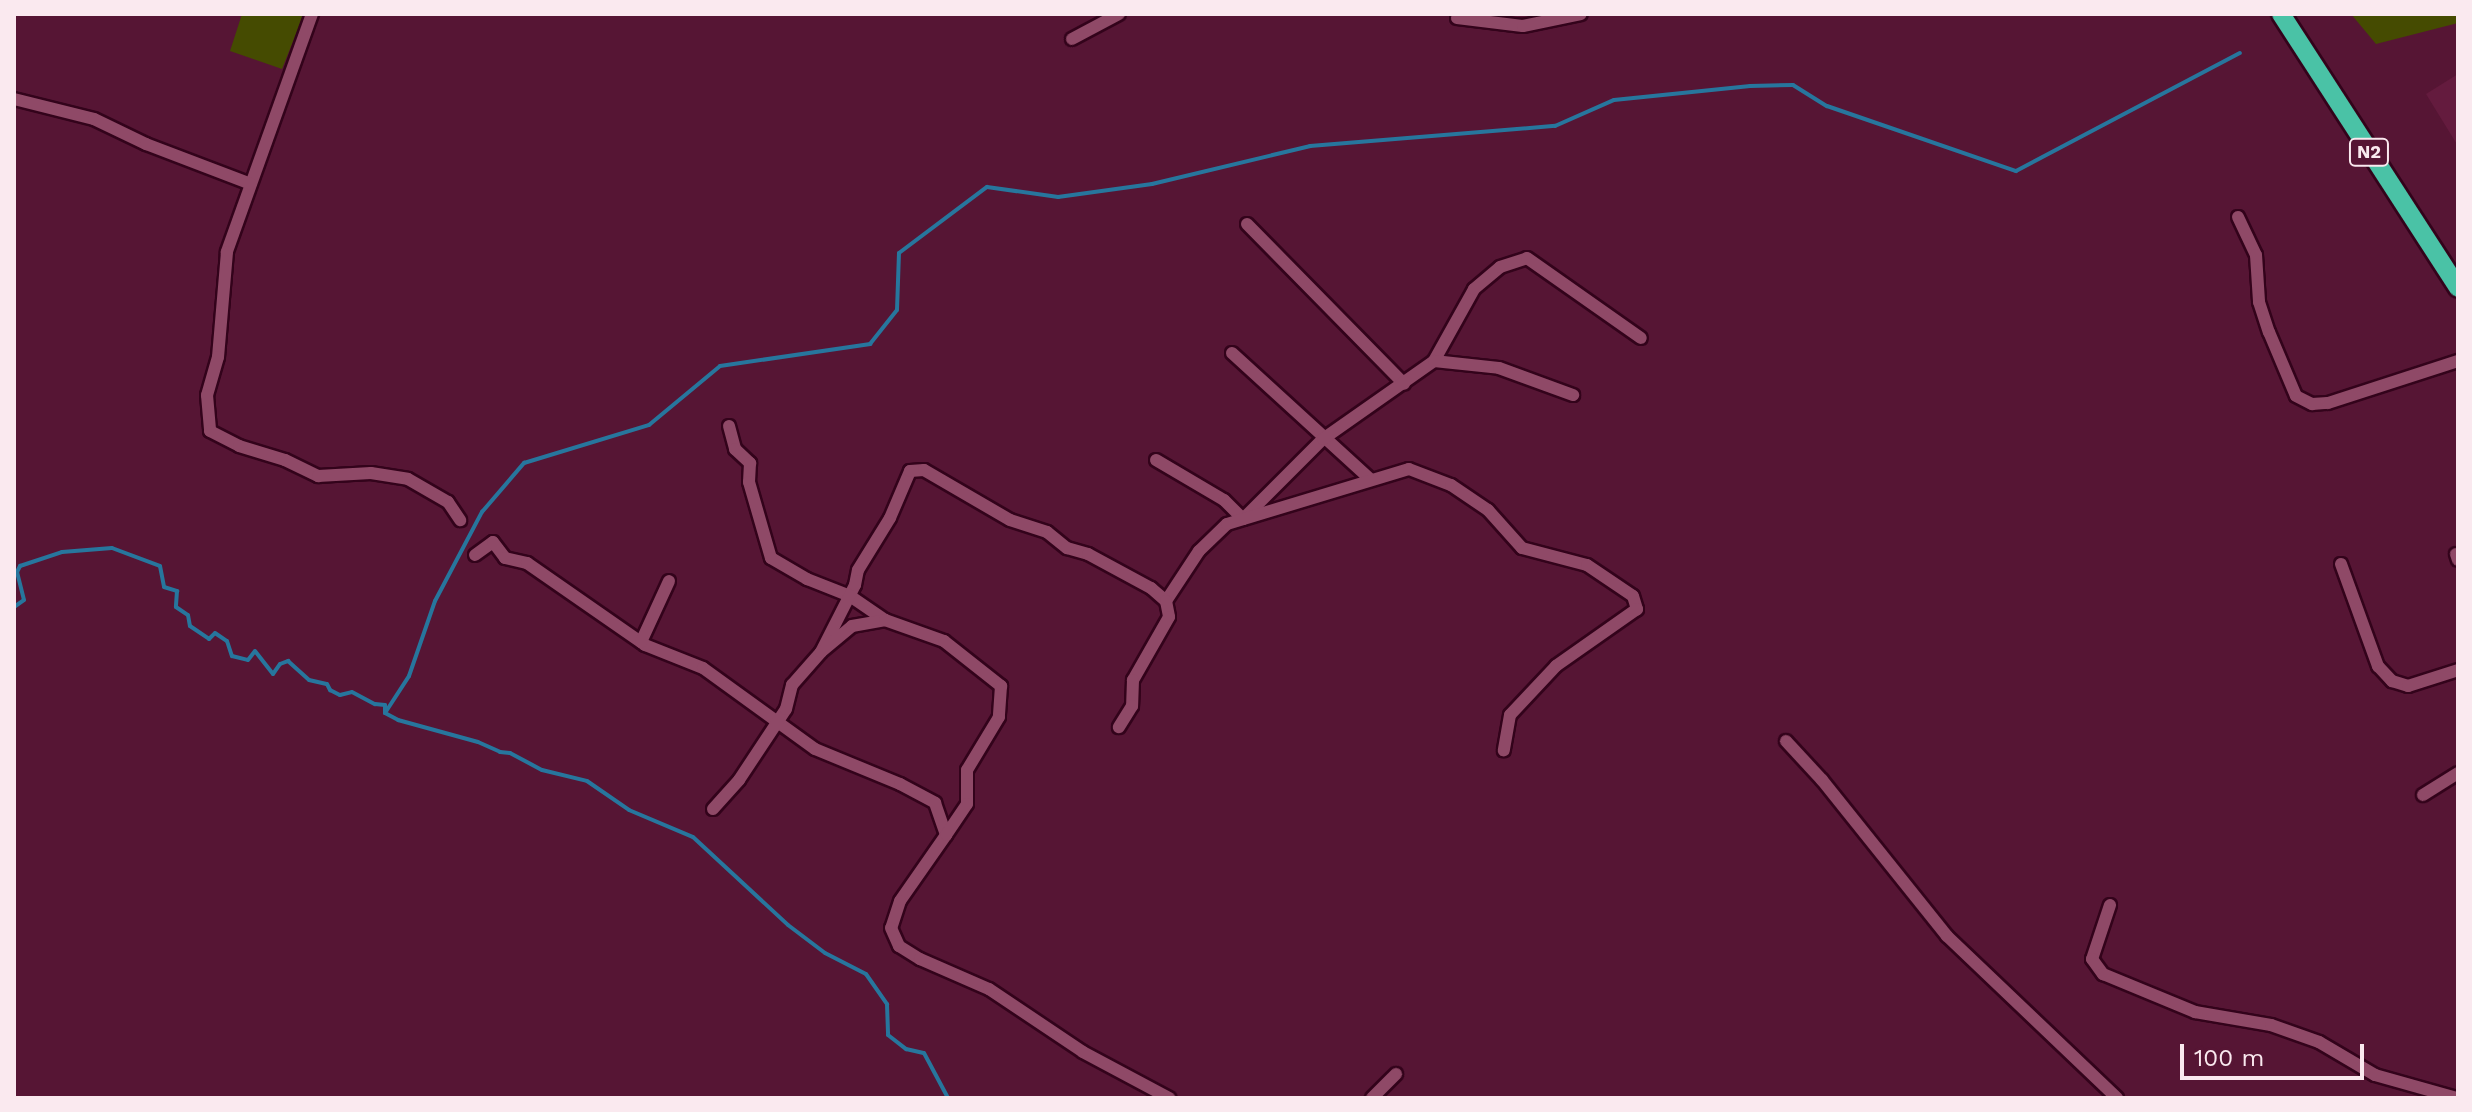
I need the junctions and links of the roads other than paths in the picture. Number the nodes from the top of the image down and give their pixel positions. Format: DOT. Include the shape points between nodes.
graph roads {
  1 [pos="312,14"];
  2 [pos="1119,14"];
  3 [pos="1581,14"];
  4 [pos="2281,14"];
  5 [pos="1457,18"];
  6 [pos="1072,39"];
  7 [pos="14,99"];
  8 [pos="251,184"];
  9 [pos="2238,217"];
  10 [pos="1247,224"];
  11 [pos="2458,288"];
  12 [pos="1641,338"];
  13 [pos="1232,353"];
  14 [pos="1434,361"];
  15 [pos="2458,361"];
  16 [pos="1404,384"];
  17 [pos="1573,395"];
  18 [pos="729,426"];
  19 [pos="1323,439"];
  20 [pos="1156,460"];
  21 [pos="1371,480"];
  22 [pos="1243,519"];
  23 [pos="460,520"];
  24 [pos="475,555"];
  25 [pos="2341,564"];
  26 [pos="669,581"];
  27 [pos="850,596"];
  28 [pos="1166,601"];
  29 [pos="885,620"];
  30 [pos="641,642"];
  31 [pos="821,652"];
  32 [pos="2458,670"];
  33 [pos="777,722"];
  34 [pos="1119,727"];
  35 [pos="1786,741"];
  36 [pos="1504,750"];
  37 [pos="2458,773"];
  38 [pos="2423,795"];
  39 [pos="713,809"];
  40 [pos="946,835"];
  41 [pos="2110,905"];
  42 [pos="1396,1074"];
  43 [pos="1169,1098"];
  44 [pos="1372,1098"];
  45 [pos="2117,1098"];
  46 [pos="2457,1098"];
  1 -- 8 [label="street"];
  2 -- 6 [label="street"];
  3 -- 5 [label="street" via="1523,26"];
  4 -- 11 [label="highway, N2"];
  7 -- 8 [label="street" via="94,119"];
  8 -- 23 [label="street" via="227,252 218,357 207,395 210,431 318,476 371,473 408,479 448,502"];
  9 -- 15 [label="street" via="2256,255 2259,302 2296,396 2312,404 2328,403"];
  10 -- 16 [label="street"];
  12 -- 14 [label="street" via="1527,258 1500,267 1474,289"];
  13 -- 19 [label="street"];
  14 -- 16 [label="street"];
  14 -- 17 [label="street" via="1499,368"];
  16 -- 19 [label="street"];
  18 -- 27 [label="street" via="735,449 750,463 749,482 771,558"];
  19 -- 21 [label="street"];
  19 -- 22 [label="street"];
  20 -- 22 [label="street" via="1224,500"];
  21 -- 22 [label="street"];
  21 -- 36 [label="street" via="1409,469 1451,485 1488,510 1522,548 1587,565 1633,596 1637,609 1556,666 1510,715"];
  22 -- 28 [label="street" via="1227,524 1199,551"];
  24 -- 30 [label="street" via="493,542 505,558 535,568"];
  25 -- 32 [label="street" via="2378,666 2392,681 2408,686"];
  26 -- 30 [label="street"];
  27 -- 28 [label="street" via="858,570 890,518 910,471 924,470 1010,520 1047,532 1067,548 1151,588"];
  27 -- 29 [label="street"];
  27 -- 31 [label="street"];
  28 -- 34 [label="street" via="1169,617 1133,680 1132,706"];
  29 -- 31 [label="street" via="852,626"];
  29 -- 40 [label="street" via="944,641 1001,686 999,717 967,770 967,804"];
  30 -- 33 [label="street" via="703,668"];
  31 -- 33 [label="street" via="792,685"];
  33 -- 39 [label="street"];
  33 -- 40 [label="street" via="815,749 935,803"];
  35 -- 45 [label="street" via="1947,936"];
  37 -- 38 [label="street"];
  40 -- 43 [label="street" via="900,901 891,928 899,946 989,989 1083,1052"];
  41 -- 46 [label="street" via="2092,959 2103,974 2195,1012 2299,1034 2375,1075"];
  42 -- 44 [label="street"];
}
